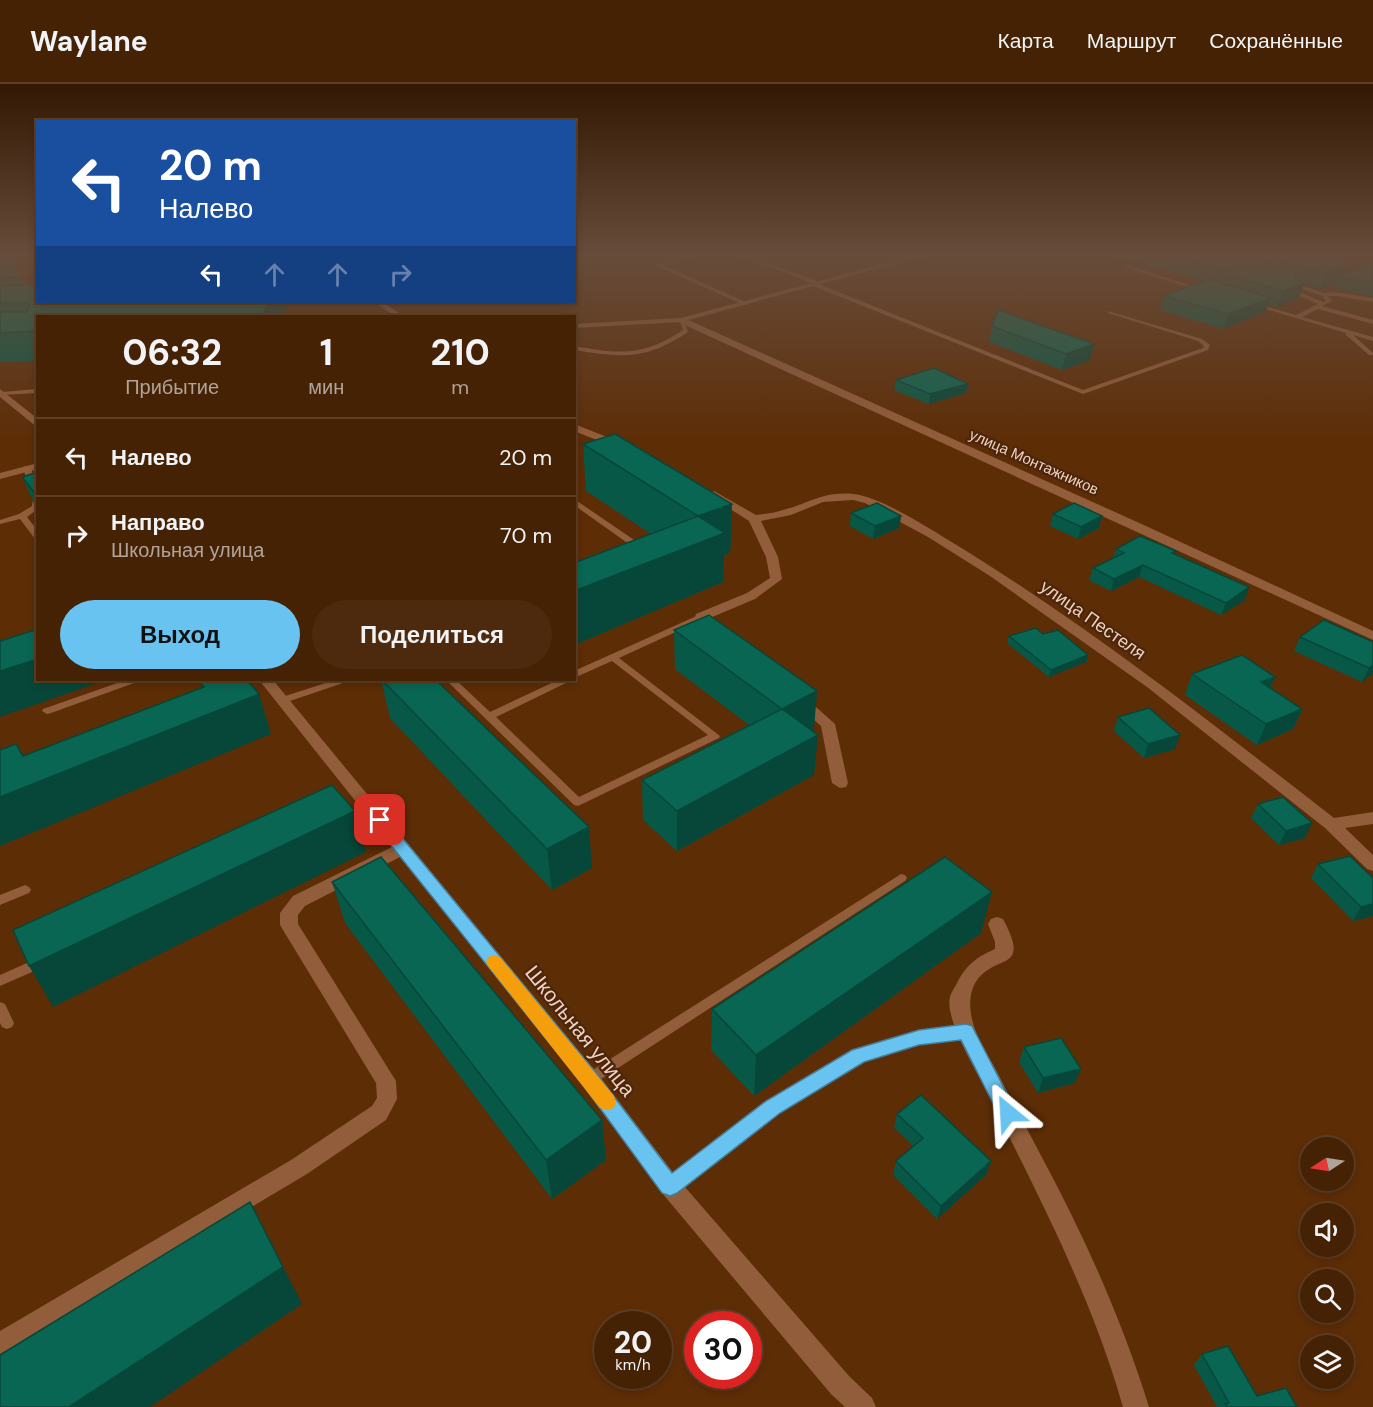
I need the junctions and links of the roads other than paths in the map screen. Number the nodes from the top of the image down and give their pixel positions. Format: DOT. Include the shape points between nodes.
graph roads {
  1 [pos="690,318"];
  2 [pos="901,318"];
  3 [pos="1128,318"];
  4 [pos="1303,318"];
  5 [pos="681,320"];
  6 [pos="576,326"];
  7 [pos="1343,330"];
  8 [pos="1373,339"];
  9 [pos="576,348"];
  10 [pos="1371,354"];
  11 [pos="36,391"];
  12 [pos="1,393"];
  13 [pos="36,421"];
  14 [pos="576,428"];
  15 [pos="634,452"];
  16 [pos="32,467"];
  17 [pos="0,476"];
  18 [pos="704,489"];
  19 [pos="36,493"];
  20 [pos="576,502"];
  21 [pos="36,507"];
  22 [pos="22,516"];
  23 [pos="754,519"];
  24 [pos="0,522"];
  25 [pos="36,534"];
  26 [pos="653,557"];
  27 [pos="701,617"];
  28 [pos="1373,636"];
  29 [pos="728,640"];
  30 [pos="612,657"];
  31 [pos="576,674"];
  32 [pos="131,681"];
  33 [pos="267,681"];
  34 [pos="340,681"];
  35 [pos="451,681"];
  36 [pos="563,681"];
  37 [pos="792,694"];
  38 [pos="283,700"];
  39 [pos="47,711"];
  40 [pos="490,716"];
  41 [pos="840,783"];
  42 [pos="1373,818"];
  43 [pos="1331,824"];
  44 [pos="402,849"];
  45 [pos="1373,865"];
  46 [pos="901,878"];
  47 [pos="25,890"];
  48 [pos="0,900"];
  49 [pos="997,924"];
  50 [pos="53,956"];
  51 [pos="0,981"];
  52 [pos="0,1008"];
  53 [pos="7,1023"];
  54 [pos="966,1032"];
  55 [pos="590,1079"];
  56 [pos="670,1186"];
  57 [pos="0,1345"];
  58 [pos="864,1407"];
  59 [pos="1136,1407"];
  1 -- 5 [label="street"];
  2 -- 3 [label="lane" via="1083,392 1206,349 1208,345"];
  4 -- 7 [label="lane"];
  5 -- 6 [label="street"];
  5 -- 9 [label="lane" via="686,331 667,344 637,355"];
  5 -- 28 [label="street, улица Монтажников"];
  7 -- 8 [label="lane"];
  7 -- 10 [label="lane"];
  11 -- 12 [label="lane"];
  12 -- 13 [label="street"];
  14 -- 15 [label="street"];
  16 -- 17 [label="street"];
  16 -- 19 [label="lane"];
  18 -- 23 [label="street"];
  20 -- 26 [label="lane"];
  21 -- 22 [label="lane"];
  22 -- 24 [label="lane"];
  22 -- 25 [label="lane"];
  23 -- 27 [label="street" via="772,557 776,579 751,596"];
  23 -- 43 [label="street, улица Пестеля" via="787,513 831,497 853,497 880,507 994,573 1152,684"];
  27 -- 29 [label="street"];
  27 -- 30 [label="lane"];
  30 -- 31 [label="lane"];
  30 -- 40 [label="lane" via="716,736 578,802"];
  32 -- 39 [label="lane"];
  33 -- 38 [label="street, Школьная улица"];
  34 -- 38 [label="lane"];
  35 -- 40 [label="lane"];
  36 -- 40 [label="lane"];
  37 -- 41 [label="street" via="828,724"];
  38 -- 44 [label="street, Школьная улица" via="363,809"];
  42 -- 43 [label="street"];
  43 -- 45 [label="street, улица Пестеля"];
  44 -- 55 [label="street, Школьная улица"];
  44 -- 57 [label="street" via="299,901 290,913 289,925 386,1081 387,1098 379,1113 299,1167"];
  46 -- 55 [label="lane"];
  47 -- 48 [label="lane"];
  49 -- 54 [label="street" via="1004,953 981,964 971,974 959,999"];
  50 -- 51 [label="lane"];
  52 -- 53 [label="lane"];
  54 -- 56 [label="lane" via="919,1037 859,1056 773,1107"];
  54 -- 59 [label="street" via="1050,1195 1101,1306"];
  55 -- 56 [label="street, Школьная улица"];
  56 -- 58 [label="street, Школьная улица" via="840,1385"];
}
